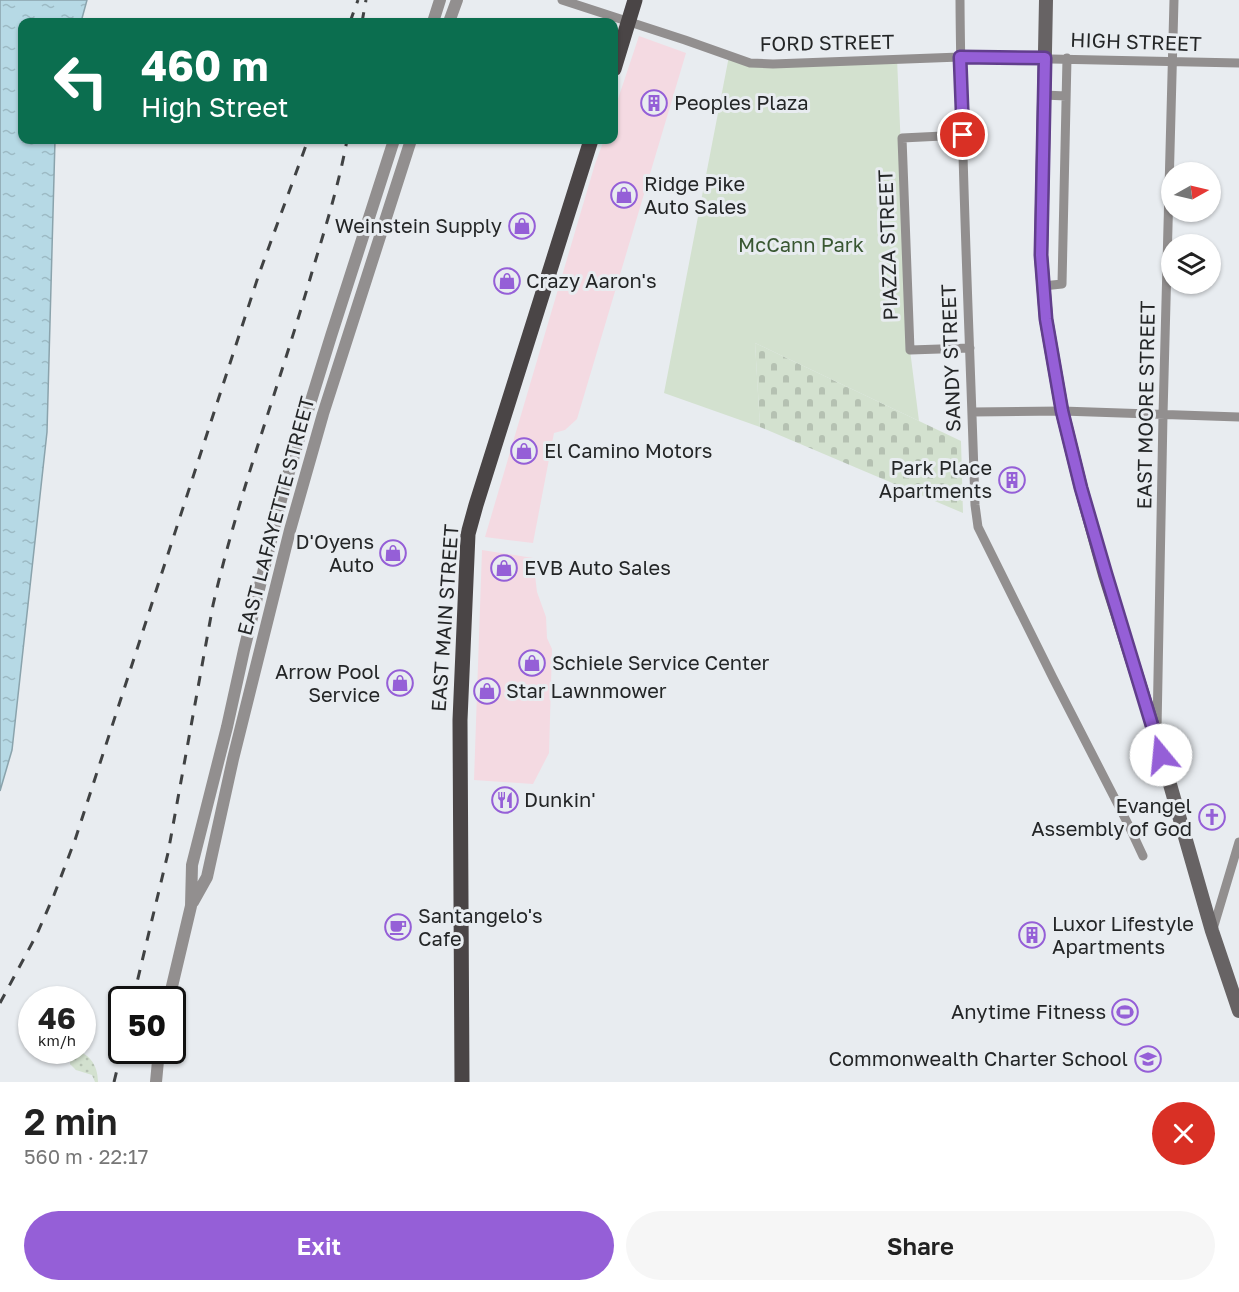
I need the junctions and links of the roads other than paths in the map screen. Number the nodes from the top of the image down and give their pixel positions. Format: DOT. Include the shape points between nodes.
graph roads {
  1 [pos="440,0"];
  2 [pos="457,0"];
  3 [pos="562,0"];
  4 [pos="635,0"];
  5 [pos="960,0"];
  6 [pos="1046,0"];
  7 [pos="1174,0"];
  8 [pos="434,18"];
  9 [pos="450,18"];
  10 [pos="628,21"];
  11 [pos="618,55"];
  12 [pos="960,57"];
  13 [pos="1045,58"];
  14 [pos="1067,58"];
  15 [pos="1173,62"];
  16 [pos="1239,63"];
  17 [pos="1044,95"];
  18 [pos="1066,96"];
  19 [pos="963,135"];
  20 [pos="393,144"];
  21 [pos="410,144"];
  22 [pos="590,144"];
  23 [pos="1043,286"];
  24 [pos="970,348"];
  25 [pos="1062,411"];
  26 [pos="972,412"];
  27 [pos="1163,415"];
  28 [pos="1239,417"];
  29 [pos="1157,739"];
  30 [pos="1239,842"];
  31 [pos="1143,856"];
  32 [pos="191,906"];
  33 [pos="1212,931"];
  34 [pos="172,986"];
  35 [pos="1239,1011"];
  36 [pos="462,1082"];
  1 -- 8 [label="street"];
  2 -- 9 [label="street"];
  3 -- 10 [label="street, FORD STREET"];
  4 -- 10 [label="main road"];
  5 -- 12 [label="street, SANDY STREET"];
  6 -- 13 [label="main road"];
  7 -- 15 [label="street, EAST MOORE STREET"];
  10 -- 11 [label="main road"];
  10 -- 12 [label="street, FORD STREET" via="750,63"];
  12 -- 13 [label="street, HIGH STREET"];
  12 -- 19 [label="street, SANDY STREET"];
  13 -- 14 [label="street, HIGH STREET"];
  13 -- 17 [label="main road"];
  14 -- 15 [label="street, HIGH STREET"];
  14 -- 18 [label="street"];
  15 -- 16 [label="street, HIGH STREET"];
  15 -- 27 [label="street, EAST MOORE STREET"];
  17 -- 18 [label="street"];
  17 -- 23 [label="main road"];
  18 -- 23 [label="street" via="1062,285"];
  19 -- 24 [label="street, SANDY STREET"];
  19 -- 24 [label="street, PIAZZA STREET" via="902,138 910,350"];
  20 -- 32 [label="street, EAST LAFAYETTE STREET" via="284,488 192,866"];
  21 -- 32 [label="street, EAST LAFAYETTE STREET" via="323,414 290,530 207,877"];
  22 -- 36 [label="main road, EAST MAIN STREET" via="468,534 460,720"];
  23 -- 25 [label="main road"];
  24 -- 26 [label="street, SANDY STREET"];
  25 -- 26 [label="street"];
  25 -- 27 [label="street"];
  25 -- 29 [label="main road" via="1102,564"];
  26 -- 31 [label="street, SANDY STREET" via="978,527"];
  27 -- 28 [label="street"];
  27 -- 29 [label="street, EAST MOORE STREET"];
  29 -- 33 [label="main road"];
  30 -- 33 [label="street"];
  32 -- 34 [label="street, EAST LAFAYETTE STREET"];
  33 -- 35 [label="main road"];
}
